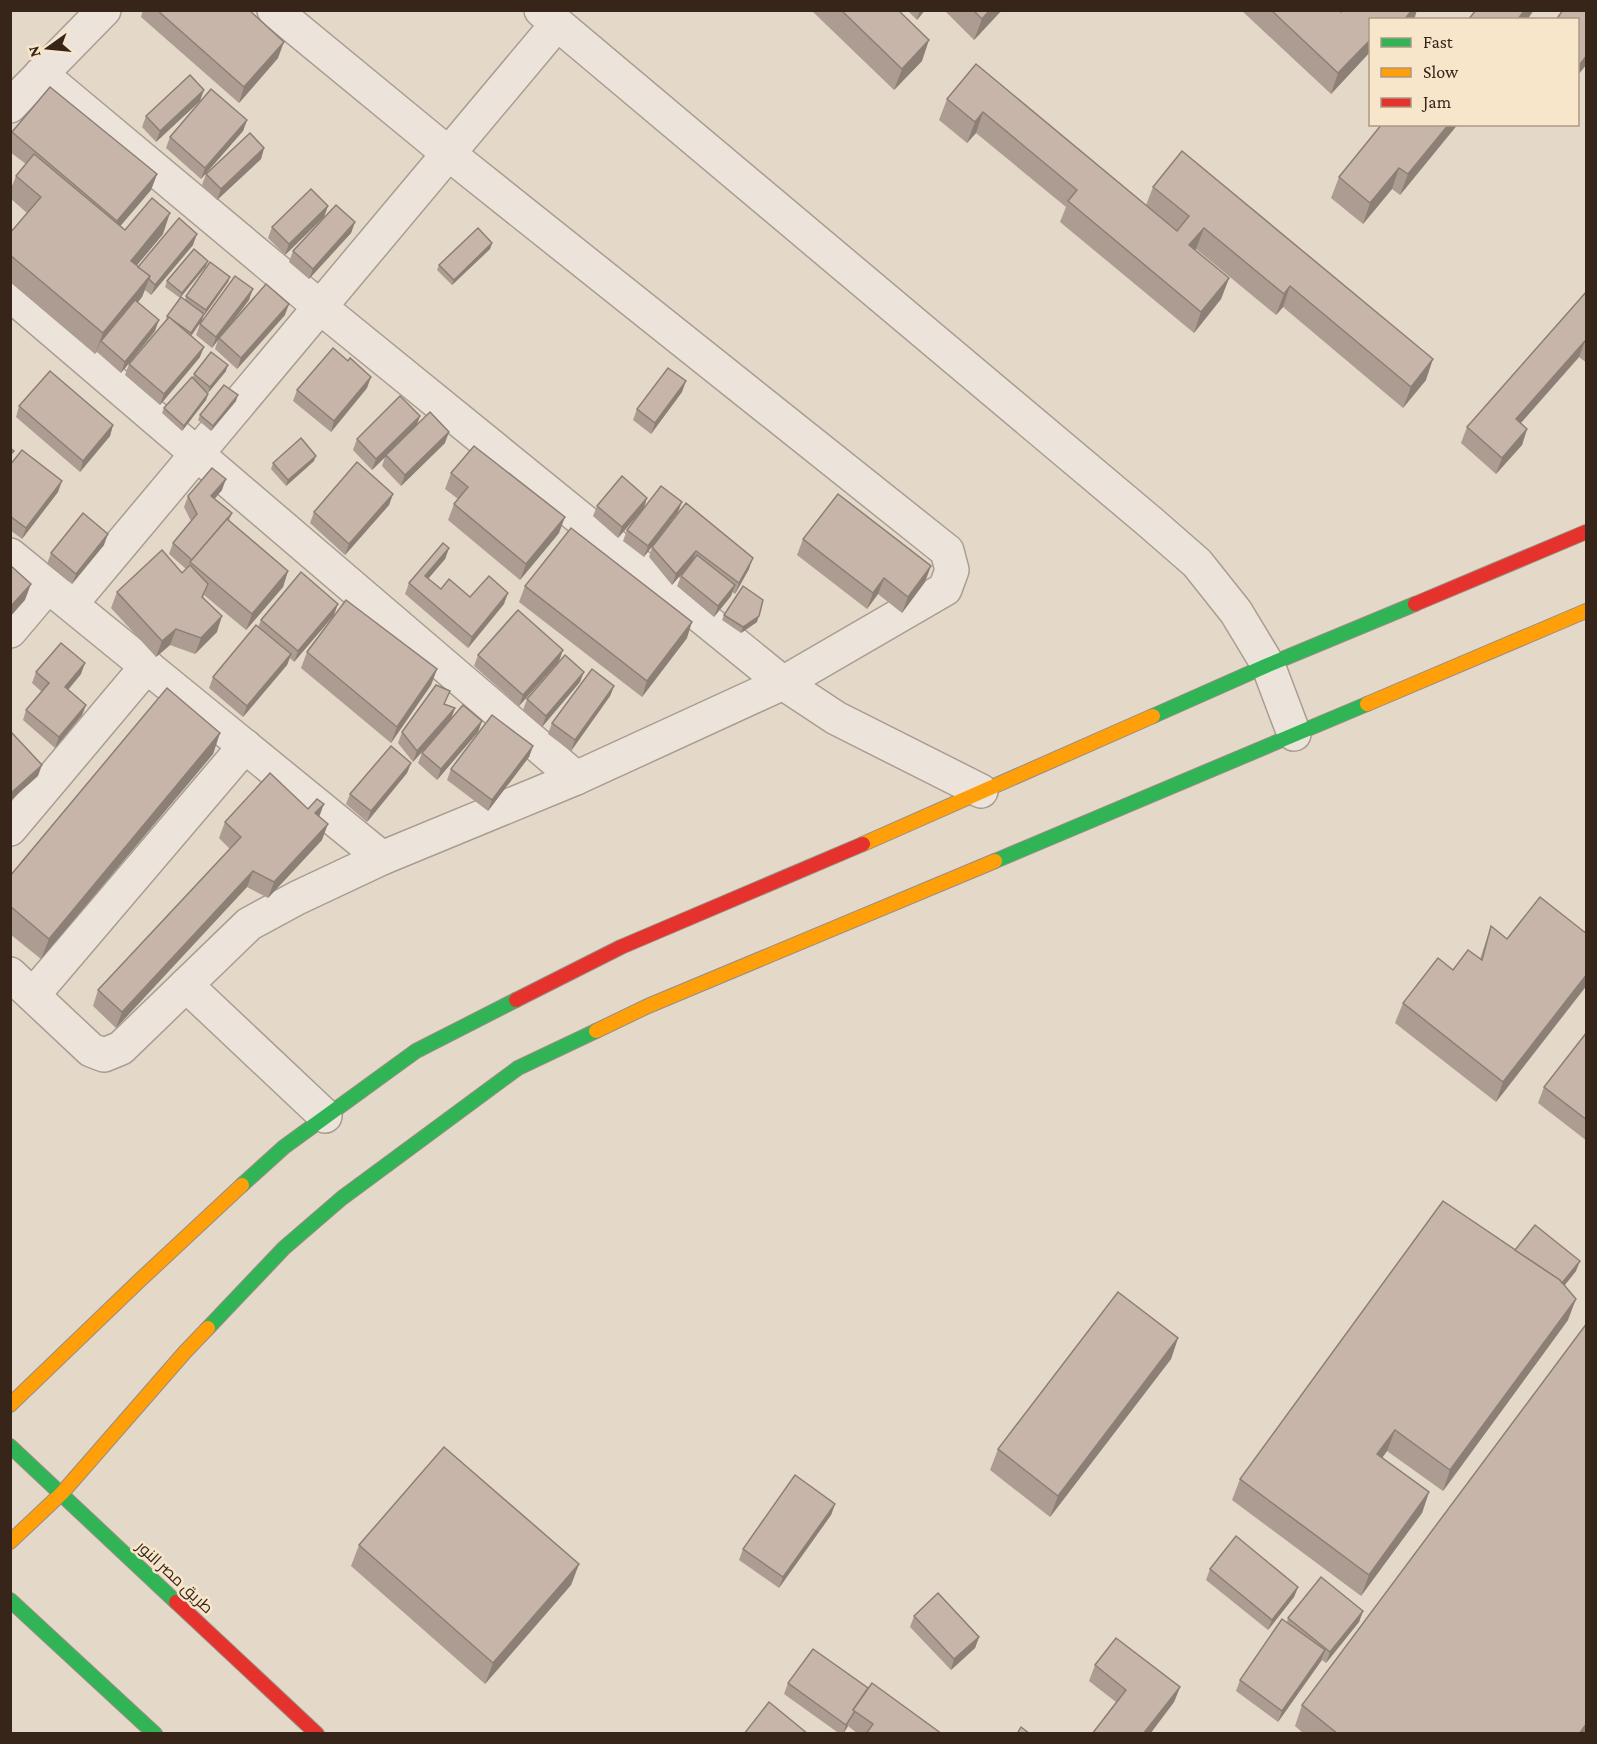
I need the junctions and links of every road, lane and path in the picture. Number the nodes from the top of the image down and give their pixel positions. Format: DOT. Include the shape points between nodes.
graph roads {
  1 [pos="104,10"];
  2 [pos="274,10"];
  3 [pos="549,17"];
  4 [pos="41,74"];
  5 [pos="10,106"];
  6 [pos="449,154"];
  7 [pos="10,294"];
  8 [pos="320,307"];
  9 [pos="198,453"];
  10 [pos="1587,532"];
  11 [pos="10,555"];
  12 [pos="60,595"];
  13 [pos="1587,610"];
  14 [pos="10,631"];
  15 [pos="1268,665"];
  16 [pos="147,666"];
  17 [pos="783,683"];
  18 [pos="1294,734"];
  19 [pos="245,746"];
  20 [pos="576,778"];
  21 [pos="981,791"];
  22 [pos="10,829"];
  23 [pos="382,858"];
  24 [pos="22,984"];
  25 [pos="186,986"];
  26 [pos="325,1116"];
  27 [pos="10,1405"];
  28 [pos="10,1446"];
  29 [pos="62,1493"];
  30 [pos="10,1542"];
  31 [pos="10,1600"];
  32 [pos="155,1734"];
  33 [pos="317,1734"];
  1 -- 4 [label="street"];
  2 -- 6 [label="street"];
  3 -- 6 [label="street"];
  3 -- 15 [label="street" via="1197,563 1236,612"];
  4 -- 5 [label="street"];
  4 -- 8 [label="street"];
  6 -- 8 [label="street"];
  6 -- 17 [label="street" via="946,551 952,570 945,590"];
  7 -- 9 [label="street"];
  8 -- 9 [label="street"];
  8 -- 17 [label="street"];
  9 -- 12 [label="street"];
  9 -- 20 [label="street"];
  10 -- 15 [label="street"];
  11 -- 12 [label="street"];
  12 -- 14 [label="street"];
  12 -- 16 [label="street"];
  13 -- 18 [label="street"];
  15 -- 18 [label="street"];
  15 -- 21 [label="street"];
  16 -- 19 [label="street"];
  16 -- 22 [label="street"];
  17 -- 20 [label="street"];
  17 -- 21 [label="street" via="836,718"];
  18 -- 29 [label="street" via="648,1005 518,1068 342,1198 284,1248 185,1352"];
  19 -- 23 [label="street"];
  19 -- 24 [label="street"];
  20 -- 23 [label="street"];
  21 -- 26 [label="street" via="611,952 416,1050"];
  23 -- 25 [label="street" via="249,924"];
  24 -- 25 [label="street" via="91,1050 104,1055 121,1048"];
  25 -- 26 [label="street"];
  26 -- 27 [label="street" via="284,1147"];
  28 -- 29 [label="street, طريق مصر النور"];
  29 -- 30 [label="street"];
  29 -- 33 [label="street, طريق مصر النور"];
  31 -- 32 [label="street"];
}
